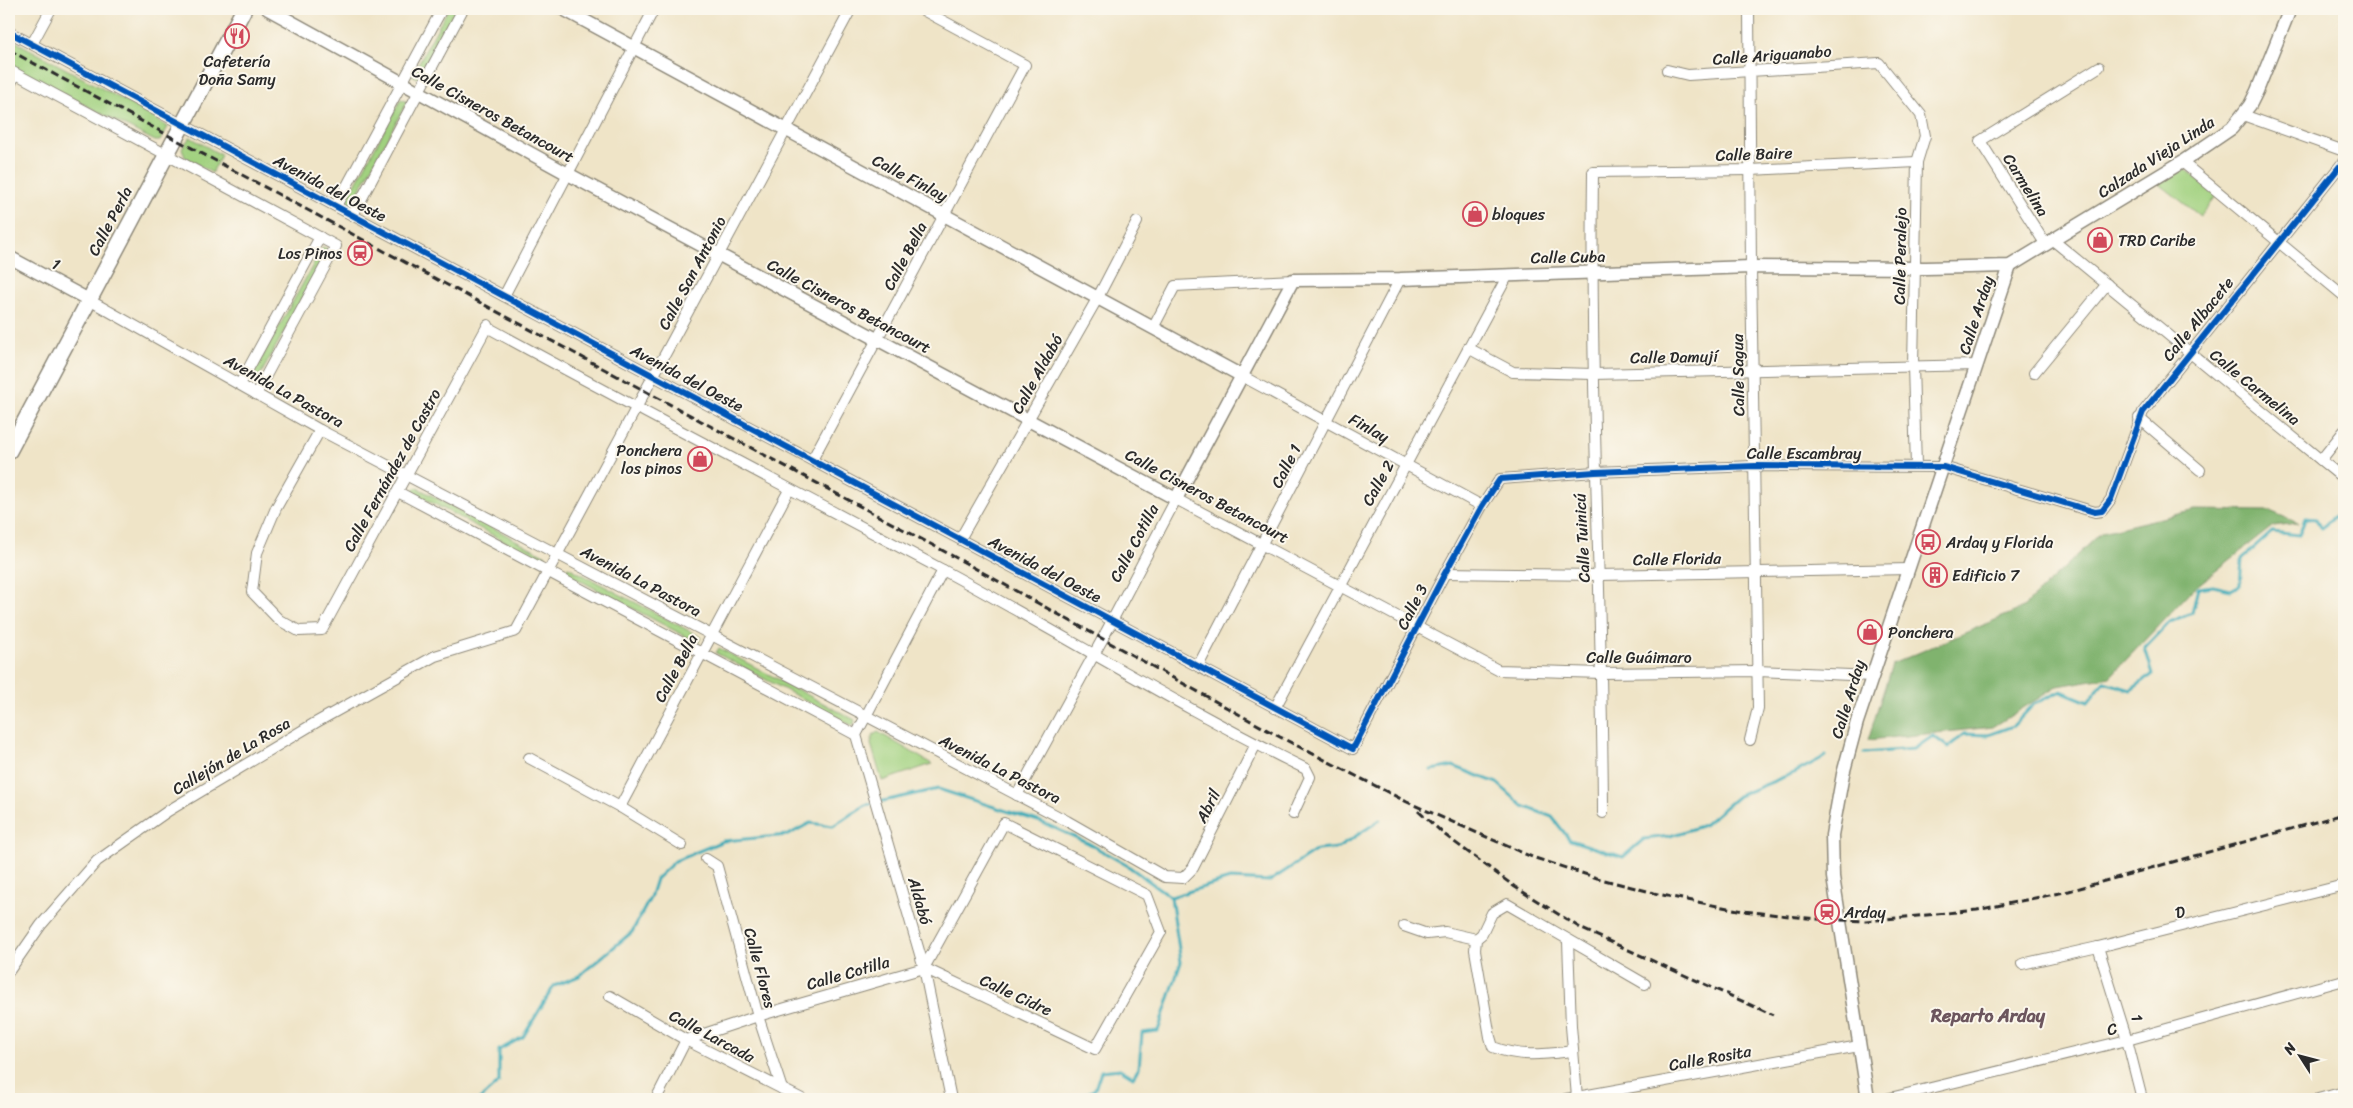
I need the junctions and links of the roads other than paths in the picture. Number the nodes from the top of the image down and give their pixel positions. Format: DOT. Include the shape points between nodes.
graph roads {
  1 [pos="51,9"];
  2 [pos="244,9"];
  3 [pos="268,9"];
  4 [pos="442,9"];
  5 [pos="463,9"];
  6 [pos="564,9"];
  7 [pos="654,9"];
  8 [pos="851,9"];
  9 [pos="921,9"];
  10 [pos="1749,9"];
  11 [pos="2290,9"];
  12 [pos="9,32"];
  13 [pos="32,44"];
  14 [pos="634,47"];
  15 [pos="1879,63"];
  16 [pos="2099,67"];
  17 [pos="1667,70"];
  18 [pos="12,72"];
  19 [pos="1749,73"];
  20 [pos="402,83"];
  21 [pos="9,86"];
  22 [pos="418,92"];
  23 [pos="2243,115"];
  24 [pos="182,124"];
  25 [pos="786,129"];
  26 [pos="2344,151"];
  27 [pos="166,154"];
  28 [pos="2344,161"];
  29 [pos="1916,162"];
  30 [pos="2182,162"];
  31 [pos="1750,170"];
  32 [pos="1593,172"];
  33 [pos="568,174"];
  34 [pos="336,206"];
  35 [pos="353,215"];
  36 [pos="944,215"];
  37 [pos="1137,222"];
  38 [pos="320,237"];
  39 [pos="2279,242"];
  40 [pos="2050,243"];
  41 [pos="719,254"];
  42 [pos="9,257"];
  43 [pos="2010,266"];
  44 [pos="1750,267"];
  45 [pos="1915,268"];
  46 [pos="1592,273"];
  47 [pos="1508,275"];
  48 [pos="1400,279"];
  49 [pos="1293,280"];
  50 [pos="2107,284"];
  51 [pos="504,296"];
  52 [pos="2344,296"];
  53 [pos="1097,299"];
  54 [pos="89,300"];
  55 [pos="1153,328"];
  56 [pos="877,340"];
  57 [pos="1468,348"];
  58 [pos="2189,352"];
  59 [pos="1977,365"];
  60 [pos="1913,366"];
  61 [pos="1754,371"];
  62 [pos="2034,373"];
  63 [pos="1594,374"];
  64 [pos="654,376"];
  65 [pos="1242,376"];
  66 [pos="240,384"];
  67 [pos="256,394"];
  68 [pos="636,409"];
  69 [pos="2139,418"];
  70 [pos="1030,419"];
  71 [pos="1326,421"];
  72 [pos="320,430"];
  73 [pos="2344,431"];
  74 [pos="9,451"];
  75 [pos="812,460"];
  76 [pos="2321,460"];
  77 [pos="1405,465"];
  78 [pos="1755,466"];
  79 [pos="1916,466"];
  80 [pos="1943,467"];
  81 [pos="2200,470"];
  82 [pos="1594,472"];
  83 [pos="407,475"];
  84 [pos="1500,479"];
  85 [pos="2344,479"];
  86 [pos="789,490"];
  87 [pos="398,492"];
  88 [pos="1176,499"];
  89 [pos="1482,506"];
  90 [pos="2102,511"];
  91 [pos="960,539"];
  92 [pos="1262,544"];
  93 [pos="557,554"];
  94 [pos="1909,569"];
  95 [pos="943,570"];
  96 [pos="548,571"];
  97 [pos="1445,573"];
  98 [pos="1757,574"];
  99 [pos="1599,575"];
  100 [pos="1339,585"];
  101 [pos="1112,621"];
  102 [pos="1417,627"];
  103 [pos="516,631"];
  104 [pos="711,635"];
  105 [pos="702,653"];
  106 [pos="1095,654"];
  107 [pos="1198,666"];
  108 [pos="1758,671"];
  109 [pos="1602,673"];
  110 [pos="1872,676"];
  111 [pos="1275,708"];
  112 [pos="867,716"];
  113 [pos="856,735"];
  114 [pos="1750,740"];
  115 [pos="1256,744"];
  116 [pos="1353,749"];
  117 [pos="530,758"];
  118 [pos="1017,795"];
  119 [pos="620,807"];
  120 [pos="1603,813"];
  121 [pos="1293,814"];
  122 [pos="682,845"];
  123 [pos="706,859"];
  124 [pos="1183,878"];
  125 [pos="2344,885"];
  126 [pos="1404,926"];
  127 [pos="1476,939"];
  128 [pos="1568,941"];
  129 [pos="2098,948"];
  130 [pos="2022,964"];
  131 [pos="924,968"];
  132 [pos="9,971"];
  133 [pos="2344,980"];
  134 [pos="1645,984"];
  135 [pos="610,996"];
  136 [pos="758,1016"];
  137 [pos="686,1040"];
  138 [pos="2127,1040"];
  139 [pos="1859,1046"];
  140 [pos="1573,1051"];
  141 [pos="782,1089"];
  142 [pos="2344,1092"];
  143 [pos="1577,1097"];
  144 [pos="656,1099"];
  145 [pos="802,1099"];
  146 [pos="951,1099"];
  147 [pos="1566,1099"];
  148 [pos="1868,1099"];
  149 [pos="1886,1099"];
  150 [pos="2142,1099"];
  151 [pos="2318,1099"];
  1 -- 13 [label="street"];
  2 -- 24 [label="main road, Calle Perla"];
  3 -- 20 [label="street, Calle Cisneros Betancourt"];
  4 -- 20 [label="street"];
  5 -- 22 [label="street"];
  6 -- 14 [label="street, Calle Finlay"];
  7 -- 14 [label="street"];
  8 -- 25 [label="street, Calle San Antonio"];
  9 -- 36 [label="street, Calle Bella" via="1025,65"];
  10 -- 19 [label="street, Calle Sagua"];
  11 -- 23 [label="street, Calzada Vieja Linda"];
  12 -- 13 [label="street, Avenida del Oeste"];
  13 -- 24 [label="street, Avenida del Oeste"];
  14 -- 25 [label="street, Calle Finlay"];
  14 -- 33 [label="street"];
  15 -- 19 [label="street, Calle Ariguanabo"];
  15 -- 29 [label="street, Calle Peralejo" via="1921,115 1925,136"];
  16 -- 40 [label="street, Carmelina" via="1980,142"];
  17 -- 19 [label="street, Calle Ariguanabo" via="1688,75"];
  18 -- 21 [label="street"];
  18 -- 27 [label="street"];
  19 -- 31 [label="street, Calle Sagua"];
  20 -- 22 [label="street, Calle Cisneros Betancourt"];
  20 -- 34 [label="street"];
  22 -- 33 [label="street, Calle Cisneros Betancourt"];
  22 -- 35 [label="street"];
  23 -- 26 [label="street"];
  23 -- 30 [label="street, Calzada Vieja Linda" via="2221,136"];
  24 -- 27 [label="main road, Calle Perla"];
  24 -- 34 [label="street, Avenida del Oeste"];
  25 -- 36 [label="street, Calle Finlay"];
  25 -- 41 [label="street, Calle San Antonio"];
  27 -- 38 [label="street"];
  27 -- 54 [label="main road, Calle Perla"];
  28 -- 39 [label="street, Calle Albacete"];
  29 -- 31 [label="street, Calle Baire"];
  29 -- 45 [label="street, Calle Peralejo"];
  30 -- 39 [label="street"];
  30 -- 40 [label="street, Calzada Vieja Linda"];
  31 -- 32 [label="street, Calle Baire"];
  31 -- 44 [label="street, Calle Sagua"];
  32 -- 46 [label="street, Calle Tuinicú"];
  33 -- 41 [label="street, Calle Cisneros Betancourt"];
  33 -- 51 [label="street"];
  34 -- 35 [label="street, Avenida del Oeste"];
  35 -- 51 [label="street, Avenida del Oeste"];
  36 -- 53 [label="street, Calle Finlay"];
  36 -- 56 [label="street, Calle Bella"];
  37 -- 53 [label="street, Calle Aldabó"];
  38 -- 66 [label="street"];
  38 -- 67 [label="street" via="336,246"];
  39 -- 52 [label="street"];
  39 -- 58 [label="street, Calle Albacete"];
  40 -- 43 [label="street, Calzada Vieja Linda"];
  40 -- 50 [label="street, Calle Carmelina"];
  41 -- 56 [label="street, Calle Cisneros Betancourt"];
  41 -- 64 [label="street, Calle San Antonio"];
  42 -- 54 [label="street, 1"];
  43 -- 45 [label="street, Calle Cuba"];
  43 -- 59 [label="street, Calle Arday"];
  44 -- 45 [label="street, Calle Cuba"];
  44 -- 46 [label="street, Calle Cuba"];
  44 -- 61 [label="street, Calle Sagua"];
  45 -- 60 [label="street, Calle Peralejo"];
  46 -- 47 [label="street, Calle Cuba"];
  46 -- 63 [label="street, Calle Tuinicú"];
  47 -- 48 [label="street, Calle Cuba"];
  47 -- 57 [label="street, Calle 2"];
  48 -- 49 [label="street, Calle Cuba"];
  48 -- 71 [label="street, Calle 1"];
  49 -- 55 [label="street, Calle Cuba" via="1175,286"];
  49 -- 65 [label="street, Calle Cotilla"];
  50 -- 58 [label="street, Calle Carmelina"];
  50 -- 62 [label="street"];
  51 -- 64 [label="street, Avenida del Oeste"];
  53 -- 55 [label="street, Calle Finlay"];
  53 -- 70 [label="street, Calle Aldabó"];
  54 -- 66 [label="street, Avenida La Pastora"];
  54 -- 74 [label="main road, Calle Perla"];
  55 -- 65 [label="street, Calle Finlay"];
  56 -- 70 [label="street, Calle Cisneros Betancourt"];
  56 -- 75 [label="street, Calle Bella"];
  57 -- 63 [label="street, Calle Damují" via="1513,372"];
  57 -- 77 [label="street, Calle 2"];
  58 -- 69 [label="street, Calle Albacete"];
  58 -- 76 [label="street, Calle Carmelina"];
  59 -- 60 [label="street, Calle Damují"];
  59 -- 80 [label="street, Calle Arday"];
  60 -- 61 [label="street, Calle Damují"];
  60 -- 79 [label="street, Calle Peralejo"];
  61 -- 63 [label="street, Calle Damují"];
  61 -- 78 [label="street, Calle Sagua"];
  63 -- 82 [label="street, Calle Tuinicú"];
  64 -- 68 [label="street, Calle San Antonio"];
  64 -- 75 [label="street, Avenida del Oeste"];
  65 -- 71 [label="street, Finlay"];
  65 -- 88 [label="street, Calle Cotilla"];
  66 -- 67 [label="street, Avenida La Pastora"];
  67 -- 72 [label="street, Avenida La Pastora"];
  68 -- 83 [label="street, Calle Fernández de Castro" via="487,326"];
  68 -- 86 [label="street"];
  68 -- 93 [label="street, Calle San Antonio"];
  69 -- 81 [label="street"];
  69 -- 90 [label="street, Calle Albacete" via="2111,500"];
  70 -- 88 [label="street, Calle Cisneros Betancourt"];
  70 -- 91 [label="street, Calle Aldabó"];
  71 -- 77 [label="street, Finlay"];
  71 -- 92 [label="street, Calle 1"];
  72 -- 83 [label="street, Avenida La Pastora"];
  72 -- 87 [label="street, Calle Fernández de Castro" via="276,508 257,553 252,592 279,620 299,630 322,630"];
  73 -- 76 [label="street"];
  75 -- 91 [label="street, Avenida del Oeste"];
  76 -- 85 [label="street, Calle Carmelina"];
  77 -- 89 [label="street, Finlay"];
  77 -- 100 [label="street, Calle 2"];
  78 -- 79 [label="street, Calle Escambray"];
  78 -- 82 [label="street, Calle Escambray"];
  78 -- 98 [label="street, Calle Sagua"];
  79 -- 80 [label="street, Calle Escambray"];
  80 -- 90 [label="street, Calle Escambray" via="2095,512"];
  80 -- 94 [label="street, Calle Arday"];
  82 -- 84 [label="street, Calle Escambray"];
  82 -- 99 [label="street, Calle Tuinicú"];
  83 -- 87 [label="street, Calle Fernández de Castro"];
  83 -- 93 [label="street, Avenida La Pastora"];
  84 -- 89 [label="street, Calle 3"];
  86 -- 95 [label="street"];
  86 -- 104 [label="street, Calle Bella"];
  87 -- 96 [label="street"];
  88 -- 92 [label="street, Calle Cisneros Betancourt"];
  88 -- 101 [label="street, Calle Cotilla"];
  89 -- 97 [label="street, Calle 3"];
  91 -- 101 [label="street, Avenida del Oeste"];
  92 -- 100 [label="street, Calle Cisneros Betancourt"];
  92 -- 107 [label="street, Calle 1"];
  93 -- 96 [label="street, Calle San Antonio"];
  93 -- 104 [label="street, Avenida La Pastora"];
  94 -- 98 [label="street, Calle Florida"];
  94 -- 110 [label="street, Calle Arday"];
  95 -- 106 [label="street"];
  95 -- 112 [label="street"];
  96 -- 103 [label="street, Calle San Antonio"];
  96 -- 105 [label="street"];
  97 -- 99 [label="street, Calle Florida"];
  97 -- 102 [label="street, Calle 3"];
  98 -- 99 [label="street, Calle Florida"];
  98 -- 108 [label="street, Calle Sagua"];
  99 -- 109 [label="street, Calle Tuinicú"];
  100 -- 102 [label="street, Calle Cisneros Betancourt"];
  100 -- 111 [label="street, Calle 2"];
  101 -- 106 [label="street, Calle Cotilla"];
  101 -- 107 [label="street, Avenida del Oeste"];
  102 -- 109 [label="street, Calle Guáimaro" via="1498,670"];
  102 -- 116 [label="street, Calle 3"];
  103 -- 132 [label="street, Callejón de La Rosa" via="435,656 315,722 168,811 97,861 41,925"];
  104 -- 105 [label="street, Calle Bella"];
  104 -- 112 [label="street, Avenida La Pastora"];
  105 -- 113 [label="street"];
  105 -- 119 [label="street, Calle Bella"];
  106 -- 115 [label="street"];
  106 -- 118 [label="street, Calle Cotilla"];
  107 -- 111 [label="street, Avenida del Oeste"];
  108 -- 109 [label="street, Calle Guáimaro"];
  108 -- 110 [label="street, Calle Guáimaro"];
  108 -- 114 [label="street, Calle Sagua" via="1758,708"];
  109 -- 120 [label="street, Calle Tuinicú"];
  110 -- 139 [label="street, Calle Arday" via="1843,774 1832,835 1838,920"];
  111 -- 116 [label="street, Avenida del Oeste"];
  112 -- 113 [label="street"];
  112 -- 118 [label="street, Avenida La Pastora"];
  113 -- 131 [label="street, Aldabó"];
  115 -- 121 [label="street" via="1306,769 1310,777 1308,786"];
  115 -- 124 [label="street, Abril" via="1193,868"];
  117 -- 119 [label="street"];
  118 -- 124 [label="street, Avenida La Pastora" via="1166,877"];
  119 -- 122 [label="street"];
  123 -- 136 [label="street, Calle Flores" via="717,866"];
  125 -- 129 [label="street, D"];
  126 -- 127 [label="street" via="1427,934 1445,932"];
  127 -- 128 [label="street" via="1492,913 1507,904"];
  127 -- 140 [label="street" via="1475,950 1494,1047 1537,1056"];
  128 -- 134 [label="street"];
  128 -- 140 [label="street"];
  129 -- 130 [label="street, D"];
  129 -- 138 [label="street, 1"];
  131 -- 131 [label="street, Calle Cidre" via="1004,823 1146,895 1160,932 1095,1049"];
  131 -- 136 [label="street, Calle Cotilla"];
  131 -- 146 [label="street, Aldabó"];
  133 -- 138 [label="street, C"];
  135 -- 137 [label="street, Calle Larcada"];
  136 -- 137 [label="street, Calle Cotilla"];
  136 -- 141 [label="street, Calle Flores"];
  137 -- 141 [label="street, Calle Larcada"];
  137 -- 144 [label="street"];
  138 -- 149 [label="street, C"];
  138 -- 150 [label="street, 1"];
  139 -- 143 [label="street, Calle Rosita"];
  139 -- 148 [label="street, Calle Arday"];
  140 -- 143 [label="street"];
  141 -- 145 [label="street, Calle Larcada"];
  142 -- 151 [label="street"];
  143 -- 147 [label="street, Calle Rosita"];
}
